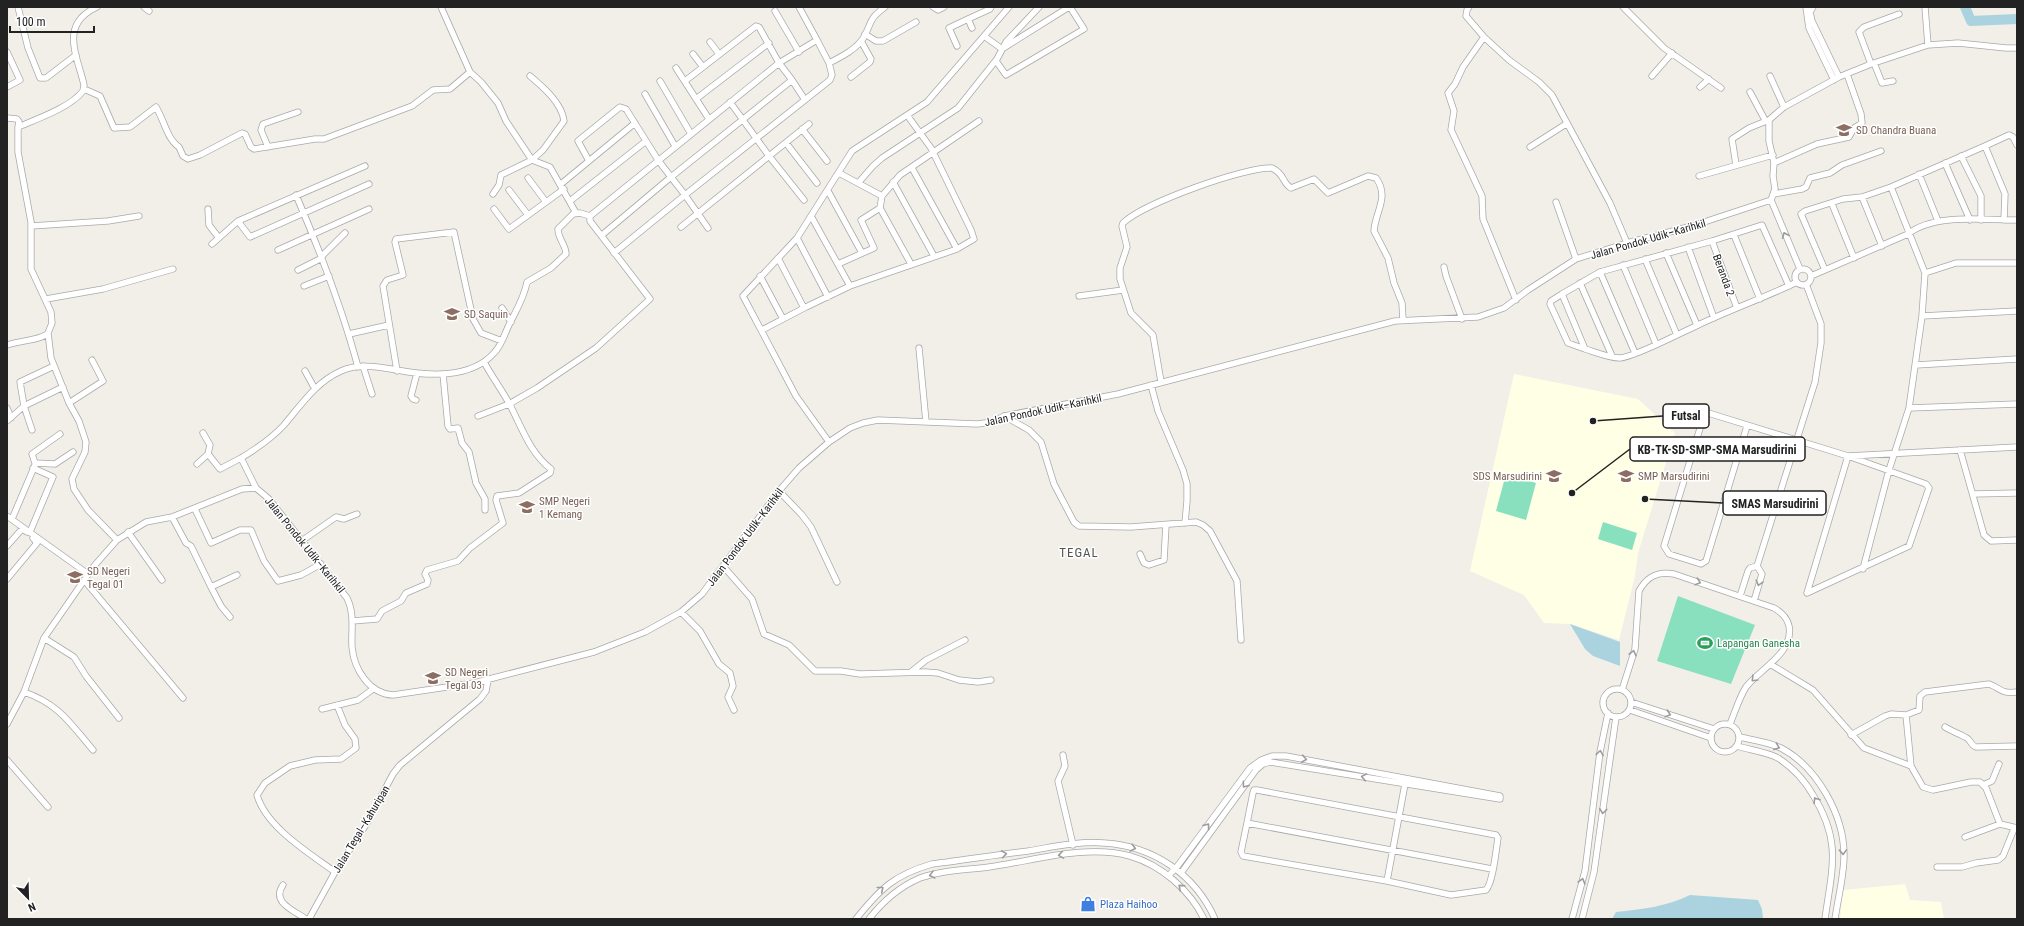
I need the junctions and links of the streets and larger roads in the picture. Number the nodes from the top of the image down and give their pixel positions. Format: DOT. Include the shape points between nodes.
graph roads {
  1 [pos="18,7"];
  2 [pos="441,7"];
  3 [pos="799,7"];
  4 [pos="885,7"];
  5 [pos="933,7"];
  6 [pos="944,7"];
  7 [pos="992,7"];
  8 [pos="1009,7"];
  9 [pos="1039,7"];
  10 [pos="1070,7"];
  11 [pos="1469,7"];
  12 [pos="1623,7"];
  13 [pos="1806,7"];
  14 [pos="1813,7"];
  15 [pos="1925,7"];
  16 [pos="94,8"];
  17 [pos="775,11"];
  18 [pos="1899,14"];
  19 [pos="968,19"];
  20 [pos="916,22"];
  21 [pos="972,28"];
  22 [pos="864,34"];
  23 [pos="984,36"];
  24 [pos="1484,37"];
  25 [pos="817,40"];
  26 [pos="861,41"];
  27 [pos="710,42"];
  28 [pos="769,43"];
  29 [pos="957,46"];
  30 [pos="1928,46"];
  31 [pos="2017,48"];
  32 [pos="1002,49"];
  33 [pos="7,52"];
  34 [pos="799,52"];
  35 [pos="1672,53"];
  36 [pos="693,54"];
  37 [pos="719,54"];
  38 [pos="76,55"];
  39 [pos="996,61"];
  40 [pos="779,63"];
  41 [pos="829,63"];
  42 [pos="1872,64"];
  43 [pos="703,67"];
  44 [pos="676,68"];
  45 [pos="470,72"];
  46 [pos="1847,74"];
  47 [pos="530,76"];
  48 [pos="1652,76"];
  49 [pos="1770,76"];
  50 [pos="851,77"];
  51 [pos="1837,78"];
  52 [pos="1709,79"];
  53 [pos="792,80"];
  54 [pos="660,81"];
  55 [pos="685,81"];
  56 [pos="1893,81"];
  57 [pos="7,87"];
  58 [pos="1700,87"];
  59 [pos="84,88"];
  60 [pos="1721,88"];
  61 [pos="1750,92"];
  62 [pos="645,94"];
  63 [pos="696,99"];
  64 [pos="805,100"];
  65 [pos="730,102"];
  66 [pos="1784,107"];
  67 [pos="298,112"];
  68 [pos="907,115"];
  69 [pos="7,118"];
  70 [pos="709,119"];
  71 [pos="743,119"];
  72 [pos="979,120"];
  73 [pos="1767,120"];
  74 [pos="635,123"];
  75 [pos="808,124"];
  76 [pos="1566,124"];
  77 [pos="18,128"];
  78 [pos="802,129"];
  79 [pos="921,133"];
  80 [pos="691,134"];
  81 [pos="756,138"];
  82 [pos="646,141"];
  83 [pos="786,143"];
  84 [pos="2017,145"];
  85 [pos="675,146"];
  86 [pos="1985,146"];
  87 [pos="268,147"];
  88 [pos="1530,147"];
  89 [pos="1881,151"];
  90 [pos="933,153"];
  91 [pos="1773,155"];
  92 [pos="769,156"];
  93 [pos="1961,156"];
  94 [pos="532,160"];
  95 [pos="658,160"];
  96 [pos="589,161"];
  97 [pos="827,161"];
  98 [pos="1774,163"];
  99 [pos="1945,163"];
  100 [pos="1736,165"];
  101 [pos="365,166"];
  102 [pos="912,168"];
  103 [pos="839,173"];
  104 [pos="1919,174"];
  105 [pos="1699,176"];
  106 [pos="671,177"];
  107 [pos="528,178"];
  108 [pos="859,182"];
  109 [pos="893,182"];
  110 [pos="817,183"];
  111 [pos="369,184"];
  112 [pos="562,187"];
  113 [pos="1891,187"];
  114 [pos="509,190"];
  115 [pos="828,191"];
  116 [pos="493,194"];
  117 [pos="1774,194"];
  118 [pos="296,195"];
  119 [pos="685,195"];
  120 [pos="882,196"];
  121 [pos="1862,197"];
  122 [pos="804,200"];
  123 [pos="1771,200"];
  124 [pos="570,201"];
  125 [pos="546,202"];
  126 [pos="1556,202"];
  127 [pos="1832,204"];
  128 [pos="880,208"];
  129 [pos="208,209"];
  130 [pos="369,209"];
  131 [pos="494,209"];
  132 [pos="304,213"];
  133 [pos="576,213"];
  134 [pos="697,213"];
  135 [pos="528,215"];
  136 [pos="139,216"];
  137 [pos="590,216"];
  138 [pos="811,216"];
  139 [pos="1970,220"];
  140 [pos="1981,220"];
  141 [pos="2004,220"];
  142 [pos="2017,220"];
  143 [pos="238,221"];
  144 [pos="1938,221"];
  145 [pos="32,226"];
  146 [pos="681,227"];
  147 [pos="708,228"];
  148 [pos="345,233"];
  149 [pos="1908,234"];
  150 [pos="313,235"];
  151 [pos="602,235"];
  152 [pos="1734,235"];
  153 [pos="219,238"];
  154 [pos="797,238"];
  155 [pos="1712,241"];
  156 [pos="1627,243"];
  157 [pos="212,244"];
  158 [pos="1882,246"];
  159 [pos="1688,247"];
  160 [pos="957,249"];
  161 [pos="278,250"];
  162 [pos="614,253"];
  163 [pos="862,253"];
  164 [pos="1666,253"];
  165 [pos="934,256"];
  166 [pos="322,257"];
  167 [pos="778,258"];
  168 [pos="1854,258"];
  169 [pos="1645,259"];
  170 [pos="1576,260"];
  171 [pos="2017,263"];
  172 [pos="838,264"];
  173 [pos="911,264"];
  174 [pos="1623,265"];
  175 [pos="1444,267"];
  176 [pos="173,269"];
  177 [pos="1800,269"];
  178 [pos="298,270"];
  179 [pos="1825,270"];
  180 [pos="1600,272"];
  181 [pos="1925,273"];
  182 [pos="329,276"];
  183 [pos="760,276"];
  184 [pos="1811,276"];
  185 [pos="1797,282"];
  186 [pos="1580,283"];
  187 [pos="1806,284"];
  188 [pos="304,286"];
  189 [pos="850,286"];
  190 [pos="1789,286"];
  191 [pos="1123,290"];
  192 [pos="1562,294"];
  193 [pos="1079,296"];
  194 [pos="828,297"];
  195 [pos="46,299"];
  196 [pos="1760,299"];
  197 [pos="1516,300"];
  198 [pos="502,308"];
  199 [pos="804,308"];
  200 [pos="1737,308"];
  201 [pos="2017,311"];
  202 [pos="1922,316"];
  203 [pos="1714,318"];
  204 [pos="783,319"];
  205 [pos="1462,319"];
  206 [pos="1403,320"];
  207 [pos="511,322"];
  208 [pos="389,325"];
  209 [pos="1697,325"];
  210 [pos="762,330"];
  211 [pos="48,333"];
  212 [pos="349,334"];
  213 [pos="1677,335"];
  214 [pos="502,341"];
  215 [pos="1656,344"];
  216 [pos="7,345"];
  217 [pos="919,348"];
  218 [pos="1585,348"];
  219 [pos="1635,353"];
  220 [pos="1612,356"];
  221 [pos="2017,359"];
  222 [pos="92,360"];
  223 [pos="484,362"];
  224 [pos="1916,365"];
  225 [pos="54,366"];
  226 [pos="361,366"];
  227 [pos="305,371"];
  228 [pos="397,371"];
  229 [pos="417,373"];
  230 [pos="442,374"];
  231 [pos="1161,382"];
  232 [pos="1150,385"];
  233 [pos="63,387"];
  234 [pos="315,389"];
  235 [pos="372,394"];
  236 [pos="416,400"];
  237 [pos="69,402"];
  238 [pos="509,404"];
  239 [pos="2017,404"];
  240 [pos="24,406"];
  241 [pos="7,408"];
  242 [pos="1909,408"];
  243 [pos="478,416"];
  244 [pos="1004,416"];
  245 [pos="9,419"];
  246 [pos="926,422"];
  247 [pos="1747,426"];
  248 [pos="32,430"];
  249 [pos="203,433"];
  250 [pos="60,434"];
  251 [pos="1797,441"];
  252 [pos="829,442"];
  253 [pos="2017,447"];
  254 [pos="1960,450"];
  255 [pos="73,452"];
  256 [pos="1895,453"];
  257 [pos="208,454"];
  258 [pos="1848,456"];
  259 [pos="241,458"];
  260 [pos="197,464"];
  261 [pos="34,466"];
  262 [pos="1889,470"];
  263 [pos="256,488"];
  264 [pos="779,492"];
  265 [pos="2017,493"];
  266 [pos="1973,494"];
  267 [pos="195,509"];
  268 [pos="485,510"];
  269 [pos="357,514"];
  270 [pos="9,517"];
  271 [pos="172,517"];
  272 [pos="1185,523"];
  273 [pos="1166,526"];
  274 [pos="30,532"];
  275 [pos="128,532"];
  276 [pos="117,540"];
  277 [pos="303,540"];
  278 [pos="2017,540"];
  279 [pos="7,546"];
  280 [pos="1140,554"];
  281 [pos="321,564"];
  282 [pos="723,566"];
  283 [pos="1757,566"];
  284 [pos="1863,569"];
  285 [pos="88,574"];
  286 [pos="237,575"];
  287 [pos="7,577"];
  288 [pos="84,580"];
  289 [pos="162,580"];
  290 [pos="837,582"];
  291 [pos="211,587"];
  292 [pos="1740,596"];
  293 [pos="1754,601"];
  294 [pos="681,612"];
  295 [pos="230,616"];
  296 [pos="352,621"];
  297 [pos="44,638"];
  298 [pos="965,640"];
  299 [pos="1241,640"];
  300 [pos="1770,664"];
  301 [pos="911,672"];
  302 [pos="488,680"];
  303 [pos="991,680"];
  304 [pos="373,689"];
  305 [pos="1622,690"];
  306 [pos="24,692"];
  307 [pos="2017,692"];
  308 [pos="183,698"];
  309 [pos="1631,702"];
  310 [pos="337,705"];
  311 [pos="322,709"];
  312 [pos="734,710"];
  313 [pos="1630,710"];
  314 [pos="1608,713"];
  315 [pos="1906,715"];
  316 [pos="1616,717"];
  317 [pos="119,718"];
  318 [pos="7,724"];
  319 [pos="1730,724"];
  320 [pos="1945,727"];
  321 [pos="1714,729"];
  322 [pos="1851,735"];
  323 [pos="1740,737"];
  324 [pos="1711,738"];
  325 [pos="1737,746"];
  326 [pos="2017,746"];
  327 [pos="93,750"];
  328 [pos="1063,755"];
  329 [pos="7,760"];
  330 [pos="1999,764"];
  331 [pos="1910,766"];
  332 [pos="1405,782"];
  333 [pos="1983,784"];
  334 [pos="48,807"];
  335 [pos="1220,809"];
  336 [pos="1225,813"];
  337 [pos="1399,817"];
  338 [pos="1247,823"];
  339 [pos="2000,824"];
  340 [pos="2015,828"];
  341 [pos="1198,837"];
  342 [pos="1965,838"];
  343 [pos="1204,841"];
  344 [pos="1073,845"];
  345 [pos="1393,850"];
  346 [pos="1937,867"];
  347 [pos="1176,868"];
  348 [pos="1492,869"];
  349 [pos="335,872"];
  350 [pos="1181,873"];
  351 [pos="1168,876"];
  352 [pos="1387,882"];
  353 [pos="283,885"];
  354 [pos="306,919"];
  355 [pos="309,919"];
  356 [pos="856,919"];
  357 [pos="869,919"];
  358 [pos="1204,919"];
  359 [pos="1215,919"];
  360 [pos="1572,919"];
  361 [pos="1582,919"];
  362 [pos="1825,919"];
  363 [pos="1835,919"];
  1 -- 38 [label="street" via="28,48 40,78 46,78"];
  2 -- 45 [label="street"];
  3 -- 25 [label="street"];
  4 -- 22 [label="street" via="870,20"];
  5 -- 6 [label="street" via="938,10"];
  7 -- 19 [label="street"];
  8 -- 23 [label="street"];
  9 -- 32 [label="street"];
  10 -- 32 [label="street"];
  10 -- 39 [label="street" via="1084,29 1006,75"];
  11 -- 24 [label="street" via="1466,16"];
  12 -- 35 [label="street"];
  13 -- 51 [label="street" via="1809,28"];
  14 -- 51 [label="street" via="1810,12 1812,21"];
  15 -- 30 [label="street"];
  16 -- 38 [label="street" via="83,15 75,27 73,36"];
  17 -- 34 [label="street"];
  18 -- 42 [label="street" via="1864,27 1859,32"];
  19 -- 21 [label="street"];
  19 -- 29 [label="street" via="949,28"];
  20 -- 22 [label="street" via="883,42"];
  22 -- 26 [label="street"];
  23 -- 32 [label="street"];
  23 -- 68 [label="street" via="927,102"];
  24 -- 76 [label="street" via="1545,87 1555,99"];
  24 -- 197 [label="street" via="1462,67 1448,93 1454,111 1451,130 1482,196 1483,219"];
  25 -- 34 [label="street"];
  25 -- 41 [label="street"];
  26 -- 41 [label="street" via="852,50"];
  26 -- 50 [label="street" via="871,59"];
  27 -- 37 [label="street"];
  28 -- 37 [label="street" via="756,26"];
  28 -- 40 [label="street"];
  28 -- 63 [label="street"];
  30 -- 31 [label="street" via="1958,43"];
  30 -- 42 [label="street"];
  32 -- 39 [label="street"];
  33 -- 57 [label="street" via="20,80"];
  34 -- 40 [label="street"];
  35 -- 48 [label="street"];
  35 -- 52 [label="street"];
  36 -- 43 [label="street"];
  37 -- 43 [label="street"];
  38 -- 59 [label="street"];
  39 -- 79 [label="street" via="958,108"];
  40 -- 53 [label="street"];
  40 -- 65 [label="street"];
  41 -- 64 [label="street" via="832,75 830,80"];
  42 -- 46 [label="street"];
  42 -- 56 [label="street" via="1882,83"];
  43 -- 55 [label="street"];
  44 -- 55 [label="street"];
  45 -- 87 [label="street" via="450,89 433,90 412,106 324,139"];
  45 -- 94 [label="street" via="498,103 506,121"];
  46 -- 51 [label="street"];
  46 -- 98 [label="street" via="1862,123 1854,128 1849,137 1817,144"];
  47 -- 94 [label="street" via="549,94 563,115 564,121 543,150"];
  49 -- 66 [label="street"];
  51 -- 66 [label="street"];
  52 -- 58 [label="street"];
  52 -- 60 [label="street"];
  53 -- 64 [label="street"];
  53 -- 71 [label="street"];
  54 -- 80 [label="street"];
  55 -- 63 [label="street"];
  59 -- 77 [label="street" via="73,100"];
  59 -- 87 [label="street" via="100,96 114,128 130,127 156,107 170,138 185,158 200,155 242,133 245,134 252,149"];
  61 -- 73 [label="street"];
  62 -- 85 [label="street"];
  63 -- 70 [label="street"];
  64 -- 81 [label="street"];
  65 -- 70 [label="street"];
  65 -- 71 [label="street"];
  66 -- 73 [label="street"];
  67 -- 87 [label="street" via="263,124 261,130"];
  68 -- 79 [label="street"];
  68 -- 103 [label="street" via="852,151"];
  69 -- 77 [label="street" via="18,119"];
  70 -- 80 [label="street"];
  71 -- 81 [label="street"];
  71 -- 106 [label="street"];
  72 -- 90 [label="street"];
  73 -- 91 [label="street"];
  73 -- 100 [label="street" via="1732,139"];
  74 -- 82 [label="street"];
  74 -- 96 [label="street"];
  74 -- 96 [label="street" via="626,109 620,107 578,141"];
  75 -- 78 [label="street"];
  76 -- 88 [label="street"];
  76 -- 156 [label="street" via="1610,203"];
  77 -- 145 [label="street" via="18,152"];
  78 -- 83 [label="street"];
  78 -- 97 [label="street"];
  79 -- 90 [label="street"];
  79 -- 108 [label="street" via="882,158"];
  80 -- 85 [label="street"];
  81 -- 92 [label="street"];
  81 -- 119 [label="street"];
  82 -- 95 [label="street"];
  82 -- 124 [label="street"];
  83 -- 92 [label="street"];
  83 -- 110 [label="street"];
  84 -- 86 [label="street" via="2009,135"];
  85 -- 95 [label="street"];
  86 -- 93 [label="street"];
  86 -- 141 [label="street" via="2004,191"];
  89 -- 117 [label="street" via="1842,165 1830,173 1810,178 1806,187 1802,189"];
  90 -- 102 [label="street"];
  90 -- 160 [label="street" via="974,236 972,241"];
  91 -- 98 [label="street"];
  91 -- 100 [label="street"];
  92 -- 122 [label="street"];
  92 -- 134 [label="street"];
  93 -- 99 [label="street"];
  93 -- 140 [label="street" via="1981,196"];
  94 -- 112 [label="street" via="550,167"];
  94 -- 116 [label="street" via="502,174"];
  95 -- 106 [label="street"];
  95 -- 137 [label="street"];
  96 -- 112 [label="street"];
  98 -- 117 [label="street"];
  99 -- 104 [label="street"];
  99 -- 139 [label="street"];
  100 -- 105 [label="street"];
  101 -- 118 [label="street"];
  102 -- 109 [label="street"];
  102 -- 160 [label="street"];
  103 -- 108 [label="street"];
  103 -- 115 [label="street"];
  104 -- 113 [label="street"];
  104 -- 144 [label="street"];
  106 -- 119 [label="street"];
  106 -- 151 [label="street"];
  107 -- 125 [label="street"];
  108 -- 120 [label="street"];
  109 -- 120 [label="street"];
  109 -- 165 [label="street"];
  111 -- 132 [label="street"];
  112 -- 124 [label="street"];
  112 -- 125 [label="street"];
  113 -- 121 [label="street"];
  113 -- 149 [label="street"];
  114 -- 135 [label="street"];
  115 -- 138 [label="street"];
  115 -- 163 [label="street"];
  117 -- 123 [label="street"];
  118 -- 132 [label="street"];
  118 -- 143 [label="street"];
  119 -- 134 [label="street"];
  119 -- 162 [label="street"];
  120 -- 128 [label="street"];
  121 -- 127 [label="street"];
  121 -- 158 [label="street"];
  123 -- 156 [label="street, Jalan Pondok Udik–Karihkil" via="1692,226"];
  177 -- 123 [label="street, one-way"];
  124 -- 133 [label="street"];
  125 -- 135 [label="street"];
  126 -- 170 [label="street"];
  127 -- 168 [label="street"];
  127 -- 179 [label="street" via="1801,214"];
  128 -- 163 [label="street" via="861,220 874,248"];
  128 -- 173 [label="street"];
  129 -- 153 [label="street" via="209,224"];
  130 -- 150 [label="street"];
  131 -- 135 [label="street" via="509,229"];
  132 -- 143 [label="street" via="250,237"];
  132 -- 150 [label="street"];
  133 -- 137 [label="street"];
  133 -- 207 [label="street" via="558,229 566,254 551,268 527,282 525,293"];
  134 -- 146 [label="street"];
  134 -- 147 [label="street"];
  136 -- 145 [label="street" via="108,221"];
  137 -- 151 [label="street" via="590,221"];
  138 -- 154 [label="street"];
  138 -- 172 [label="street"];
  139 -- 140 [label="street"];
  139 -- 144 [label="street"];
  140 -- 141 [label="street"];
  141 -- 142 [label="street"];
  143 -- 153 [label="street"];
  144 -- 149 [label="street" via="1914,229"];
  145 -- 195 [label="street" via="31,269"];
  148 -- 166 [label="street"];
  149 -- 158 [label="street"];
  149 -- 181 [label="street"];
  150 -- 161 [label="street"];
  150 -- 166 [label="street"];
  151 -- 162 [label="street"];
  152 -- 155 [label="street"];
  152 -- 190 [label="street" via="1750,227 1763,226"];
  152 -- 196 [label="street"];
  153 -- 157 [label="street"];
  154 -- 167 [label="street"];
  154 -- 194 [label="street"];
  155 -- 159 [label="street"];
  155 -- 200 [label="street, Beranda 2"];
  156 -- 170 [label="street, Jalan Pondok Udik–Karihkil"];
  158 -- 168 [label="street"];
  159 -- 164 [label="street"];
  159 -- 203 [label="street"];
  160 -- 165 [label="street"];
  162 -- 238 [label="street" via="650,299 596,348"];
  163 -- 172 [label="street"];
  164 -- 169 [label="street"];
  164 -- 209 [label="street"];
  165 -- 173 [label="street"];
  166 -- 178 [label="street"];
  166 -- 182 [label="street"];
  167 -- 183 [label="street"];
  167 -- 199 [label="street"];
  168 -- 179 [label="street"];
  169 -- 174 [label="street"];
  169 -- 213 [label="street"];
  170 -- 197 [label="street, Jalan Pondok Udik–Karihkil"];
  171 -- 181 [label="street" via="1956,263"];
  172 -- 189 [label="street"];
  173 -- 189 [label="street"];
  174 -- 180 [label="street"];
  174 -- 215 [label="street"];
  175 -- 205 [label="street"];
  176 -- 195 [label="street" via="103,289"];
  177 -- 184 [label="street" via="1807,270"];
  177 -- 185 [label="street" via="1795,275"];
  179 -- 184 [label="street"];
  180 -- 186 [label="street"];
  180 -- 219 [label="street"];
  181 -- 202 [label="street"];
  182 -- 188 [label="street"];
  182 -- 212 [label="street"];
  183 -- 204 [label="street"];
  183 -- 210 [label="street" via="743,296"];
  184 -- 187 [label="street"];
  185 -- 187 [label="street" via="1801,285"];
  185 -- 190 [label="street"];
  186 -- 192 [label="street"];
  186 -- 220 [label="street"];
  187 -- 251 [label="street" via="1820,318 1821,343 1814,389"];
  189 -- 194 [label="street"];
  190 -- 196 [label="street"];
  191 -- 193 [label="street"];
  191 -- 206 [label="street" via="1119,272 1127,247 1123,222 1174,196 1231,176 1268,168 1282,174 1287,186 1291,188 1314,179 1328,193 1372,176 1380,183 1383,197 1374,231 1388,258 1402,303"];
  191 -- 231 [label="street" via="1131,313 1153,335"];
  192 -- 218 [label="street"];
  192 -- 218 [label="street" via="1550,304 1568,343"];
  194 -- 199 [label="street"];
  195 -- 211 [label="street" via="52,318"];
  196 -- 200 [label="street"];
  197 -- 205 [label="street, Jalan Pondok Udik–Karihkil" via="1489,314"];
  198 -- 207 [label="street"];
  199 -- 204 [label="street"];
  200 -- 203 [label="street"];
  201 -- 202 [label="street"];
  202 -- 224 [label="street"];
  203 -- 209 [label="street"];
  204 -- 210 [label="street"];
  205 -- 206 [label="street, Jalan Pondok Udik–Karihkil"];
  206 -- 231 [label="street, Jalan Pondok Udik–Karihkil"];
  207 -- 214 [label="street"];
  208 -- 212 [label="street"];
  208 -- 214 [label="street" via="384,282 404,274 395,240 452,232 456,234 473,319 481,334"];
  208 -- 228 [label="street"];
  209 -- 213 [label="street"];
  210 -- 252 [label="street" via="796,396"];
  211 -- 216 [label="street" via="41,338"];
  211 -- 225 [label="street"];
  212 -- 226 [label="street"];
  213 -- 215 [label="street"];
  214 -- 223 [label="street" via="495,353"];
  215 -- 219 [label="street"];
  217 -- 246 [label="street"];
  218 -- 220 [label="street"];
  219 -- 220 [label="street" via="1625,357"];
  221 -- 224 [label="street"];
  222 -- 237 [label="street" via="103,381"];
  223 -- 230 [label="street"];
  223 -- 238 [label="street"];
  224 -- 242 [label="street"];
  225 -- 233 [label="street"];
  225 -- 240 [label="street" via="20,382"];
  226 -- 228 [label="street"];
  226 -- 234 [label="street" via="341,371"];
  226 -- 235 [label="street"];
  227 -- 234 [label="street"];
  228 -- 229 [label="street"];
  229 -- 230 [label="street"];
  229 -- 236 [label="street" via="412,396 412,399"];
  230 -- 268 [label="street" via="448,426 450,429 460,430 462,443 469,452 476,483 485,499"];
  231 -- 232 [label="street, Jalan Pondok Udik–Karihkil"];
  232 -- 244 [label="street, Jalan Pondok Udik–Karihkil" via="1118,394"];
  232 -- 272 [label="street" via="1187,484"];
  233 -- 237 [label="street"];
  233 -- 240 [label="street"];
  234 -- 259 [label="street" via="275,434"];
  237 -- 276 [label="street" via="79,421 86,448 72,479 74,489 88,510"];
  238 -- 243 [label="street"];
  238 -- 296 [label="street" via="526,438 540,461 551,470 550,473 519,494 497,496 503,523 470,548 458,561 427,570 427,584 404,594 401,601 382,611 377,619"];
  239 -- 242 [label="street"];
  240 -- 245 [label="street"];
  240 -- 248 [label="street"];
  241 -- 245 [label="street"];
  242 -- 256 [label="street"];
  244 -- 246 [label="street, Jalan Pondok Udik–Karihkil" via="993,422 977,424"];
  244 -- 273 [label="street" via="1029,430 1041,442 1054,484 1075,524 1084,527"];
  246 -- 252 [label="street, Jalan Pondok Udik–Karihkil" via="878,420 863,423"];
  247 -- 247 [label="street" via="1705,412 1664,546 1669,554 1702,564 1706,561"];
  247 -- 251 [label="street"];
  249 -- 257 [label="street" via="210,445"];
  250 -- 261 [label="street" via="32,454"];
  251 -- 258 [label="street"];
  251 -- 283 [label="street"];
  252 -- 264 [label="street, Jalan Pondok Udik–Karihkil" via="800,468"];
  253 -- 254 [label="street"];
  254 -- 256 [label="street"];
  254 -- 266 [label="street"];
  255 -- 261 [label="street" via="55,464"];
  256 -- 258 [label="street"];
  256 -- 262 [label="street"];
  257 -- 259 [label="street" via="220,469"];
  257 -- 260 [label="street"];
  258 -- 262 [label="street"];
  258 -- 284 [label="street" via="1807,593"];
  259 -- 263 [label="street"];
  261 -- 270 [label="street"];
  261 -- 274 [label="street" via="53,477"];
  262 -- 284 [label="street"];
  262 -- 284 [label="street" via="1926,484 1929,488 1909,546"];
  263 -- 267 [label="street, Jalan Pondok Udik–Karihkil" via="242,489"];
  263 -- 277 [label="street, Jalan Pondok Udik–Karihkil" via="269,499"];
  264 -- 282 [label="street, Jalan Pondok Udik–Karihkil"];
  264 -- 290 [label="street" via="811,527"];
  265 -- 266 [label="street"];
  266 -- 278 [label="street" via="1984,536 1991,541"];
  267 -- 271 [label="street, Jalan Pondok Udik–Karihkil"];
  267 -- 281 [label="street" via="211,543 240,530 253,531 264,562 278,581 301,575"];
  269 -- 277 [label="street" via="344,519 336,517"];
  270 -- 274 [label="street"];
  271 -- 275 [label="street, Jalan Pondok Udik–Karihkil" via="146,522"];
  271 -- 291 [label="street" via="186,543 191,546"];
  272 -- 273 [label="street"];
  272 -- 299 [label="street" via="1200,523 1208,529 1235,575"];
  273 -- 280 [label="street" via="1164,560 1149,565"];
  274 -- 285 [label="street"];
  275 -- 276 [label="street, Jalan Pondok Udik–Karihkil"];
  275 -- 289 [label="street"];
  276 -- 285 [label="street, Jalan Pondok Udik–Karihkil"];
  277 -- 281 [label="street, Jalan Pondok Udik–Karihkil"];
  279 -- 287 [label="street" via="22,530 37,542"];
  281 -- 296 [label="street, Jalan Pondok Udik–Karihkil" via="347,598"];
  282 -- 294 [label="street, Jalan Pondok Udik–Karihkil" via="702,594"];
  282 -- 301 [label="street" via="752,600 764,634 789,645 815,671 860,674"];
  283 -- 292 [label="street" via="1748,571"];
  283 -- 293 [label="street, one-way" via="1762,574"];
  285 -- 288 [label="street, Jalan Pondok Udik–Karihkil"];
  286 -- 291 [label="street"];
  288 -- 297 [label="street, Jalan Pondok Udik–Karihkil"];
  288 -- 308 [label="street"];
  291 -- 295 [label="street" via="221,606"];
  292 -- 293 [label="street"];
  305 -- 292 [label="street, one-way" via="1634,649 1639,591 1647,579 1660,573 1668,573"];
  293 -- 300 [label="street" via="1780,611 1788,624 1790,632 1787,644"];
  294 -- 302 [label="street, Jalan Pondok Udik–Karihkil" via="645,632 614,645"];
  294 -- 312 [label="street" via="700,631 719,664 730,673 733,686 728,697"];
  296 -- 304 [label="street, Jalan Pondok Udik–Karihkil" via="354,658 361,674"];
  297 -- 306 [label="street, Jalan Pondok Udik–Karihkil"];
  297 -- 317 [label="street" via="74,657"];
  298 -- 301 [label="street" via="926,660"];
  300 -- 319 [label="street, one-way" via="1746,688"];
  300 -- 322 [label="street" via="1813,690"];
  301 -- 303 [label="street" via="938,673 971,681"];
  302 -- 304 [label="street, Jalan Pondok Udik–Karihkil" via="393,695"];
  302 -- 349 [label="street, Jalan Tegal–Kahuripan" via="486,691 480,699 396,770 367,823"];
  304 -- 310 [label="street" via="363,698"];
  305 -- 309 [label="street"];
  305 -- 314 [label="street" via="1608,693 1604,699 1604,707"];
  306 -- 318 [label="street, Jalan Pondok Udik–Karihkil"];
  306 -- 327 [label="street" via="46,700 56,708"];
  307 -- 315 [label="street" via="2001,692 1989,684 1925,692 1920,696 1919,710"];
  309 -- 313 [label="street"];
  309 -- 321 [label="street, one-way"];
  310 -- 311 [label="street"];
  310 -- 349 [label="street" via="356,748 341,759 315,760 290,766 265,782 257,795 261,806 282,831"];
  313 -- 316 [label="street"];
  313 -- 324 [label="street"];
  314 -- 316 [label="street"];
  360 -- 314 [label="street, one-way" via="1585,871 1600,752"];
  315 -- 322 [label="street" via="1885,716"];
  315 -- 331 [label="street"];
  316 -- 361 [label="street, one-way" via="1594,872"];
  319 -- 321 [label="street" via="1718,725"];
  319 -- 323 [label="street" via="1735,727"];
  320 -- 326 [label="street" via="1966,737 1976,747"];
  321 -- 324 [label="street"];
  322 -- 331 [label="street" via="1870,751"];
  323 -- 325 [label="street"];
  323 -- 363 [label="street, one-way" via="1780,748 1801,762 1816,779 1832,806 1842,835 1844,855"];
  324 -- 325 [label="street" via="1716,748 1721,751 1727,752"];
  362 -- 325 [label="street, one-way" via="1834,856 1832,837 1822,809 1808,786 1777,758"];
  328 -- 344 [label="street" via="1065,766 1058,782"];
  329 -- 334 [label="street"];
  330 -- 333 [label="street" via="1992,781"];
  331 -- 333 [label="street" via="1927,789 1976,781"];
  332 -- 332 [label="street" via="1500,796 1500,799"];
  335 -- 332 [label="street, one-way" via="1250,768 1272,756 1314,761"];
  332 -- 336 [label="street, one-way" via="1270,762 1256,770"];
  332 -- 337 [label="street"];
  333 -- 339 [label="street"];
  335 -- 336 [label="street"];
  341 -- 335 [label="street, one-way"];
  336 -- 343 [label="street"];
  337 -- 338 [label="street" via="1254,790"];
  337 -- 345 [label="street"];
  337 -- 348 [label="street" via="1496,835 1498,838"];
  338 -- 345 [label="street"];
  338 -- 352 [label="street" via="1243,856"];
  339 -- 340 [label="street"];
  339 -- 342 [label="street"];
  340 -- 346 [label="street" via="2003,856 1998,860 1962,867"];
  341 -- 343 [label="street"];
  341 -- 347 [label="street"];
  343 -- 350 [label="street"];
  344 -- 347 [label="street, one-way" via="1103,843 1133,848 1155,855"];
  356 -- 344 [label="street, one-way" via="876,893 918,868"];
  345 -- 348 [label="street"];
  345 -- 352 [label="street"];
  347 -- 350 [label="street"];
  347 -- 351 [label="street"];
  348 -- 352 [label="street" via="1489,887 1486,890 1451,895"];
  349 -- 355 [label="street, Jalan Tegal–Kahuripan"];
  350 -- 359 [label="street" via="1195,887"];
  351 -- 357 [label="street, one-way" via="1146,862 1129,856 1074,853 920,878 893,893 881,903"];
  358 -- 351 [label="street, one-way" via="1186,892"];
  353 -- 354 [label="street" via="279,895 281,902"];
}
